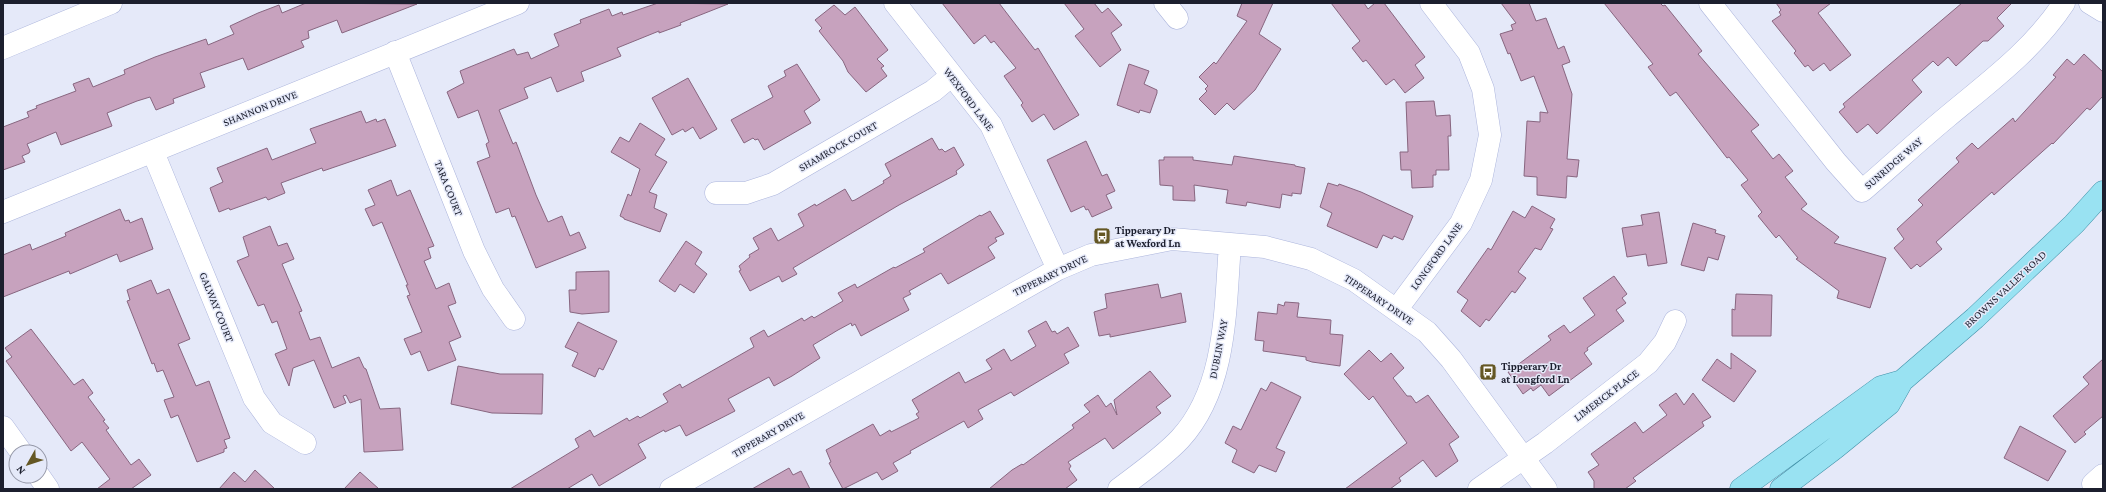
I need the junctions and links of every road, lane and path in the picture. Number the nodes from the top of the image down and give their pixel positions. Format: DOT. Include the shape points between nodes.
graph roads {
  1 [pos="111,3"];
  2 [pos="518,3"];
  3 [pos="895,3"];
  4 [pos="1431,3"];
  5 [pos="1710,3"];
  6 [pos="2064,3"];
  7 [pos="2090,3"];
  8 [pos="2103,11"];
  9 [pos="3,48"];
  10 [pos="395,52"];
  11 [pos="951,76"];
  12 [pos="153,152"];
  13 [pos="2103,192"];
  14 [pos="716,193"];
  15 [pos="3,212"];
  16 [pos="1230,244"];
  17 [pos="1058,269"];
  18 [pos="1397,309"];
  19 [pos="514,319"];
  20 [pos="1675,321"];
  21 [pos="1902,381"];
  22 [pos="3,427"];
  23 [pos="305,443"];
  24 [pos="15,444"];
  25 [pos="1523,457"];
  26 [pos="2103,475"];
  27 [pos="671,489"];
  28 [pos="1119,489"];
  29 [pos="1479,489"];
  30 [pos="1546,489"];
  31 [pos="1741,489"];
  32 [pos="1781,489"];
  33 [pos="2096,489"];
  1 -- 9 [label="street"];
  2 -- 10 [label="street, SHANNON DRIVE"];
  3 -- 11 [label="street, WEXFORD LANE"];
  4 -- 18 [label="street, LONGFORD LANE" via="1469,54 1483,89 1490,135 1481,180 1461,223"];
  5 -- 6 [label="street, SUNRIDGE WAY" via="1862,191 2000,75 2036,40"];
  7 -- 8 [label="street"];
  10 -- 12 [label="street, SHANNON DRIVE"];
  10 -- 19 [label="street, TARA COURT" via="474,251 493,289"];
  11 -- 14 [label="street, SHAMROCK COURT" via="933,91 773,184 746,193"];
  11 -- 17 [label="street, WEXFORD LANE" via="991,125"];
  12 -- 15 [label="street, SHANNON DRIVE"];
  12 -- 23 [label="street, GALWAY COURT" via="254,398 272,423"];
  13 -- 21 [label="main road, BROWNS VALLEY ROAD" via="2074,224 1975,318"];
  16 -- 17 [label="street, TIPPERARY DRIVE" via="1172,239 1091,255"];
  16 -- 18 [label="street, TIPPERARY DRIVE" via="1265,247 1311,260 1354,280"];
  16 -- 28 [label="street, DUBLIN WAY" via="1225,317 1215,373 1204,404 1181,438 1155,463"];
  17 -- 27 [label="street, TIPPERARY DRIVE"];
  18 -- 25 [label="street, TIPPERARY DRIVE" via="1427,332 1451,359"];
  20 -- 25 [label="street, LIMERICK PLACE" via="1665,342 1648,363"];
  21 -- 31 [label="main road, BROWNS VALLEY ROAD" via="1881,387"];
  21 -- 32 [label="main road, BROWNS VALLEY ROAD" via="1889,404"];
  22 -- 24 [label="street"];
  25 -- 29 [label="street, LIMERICK PLACE"];
  25 -- 30 [label="street, TIPPERARY DRIVE"];
  26 -- 33 [label="street" via="2093,484"];
}
